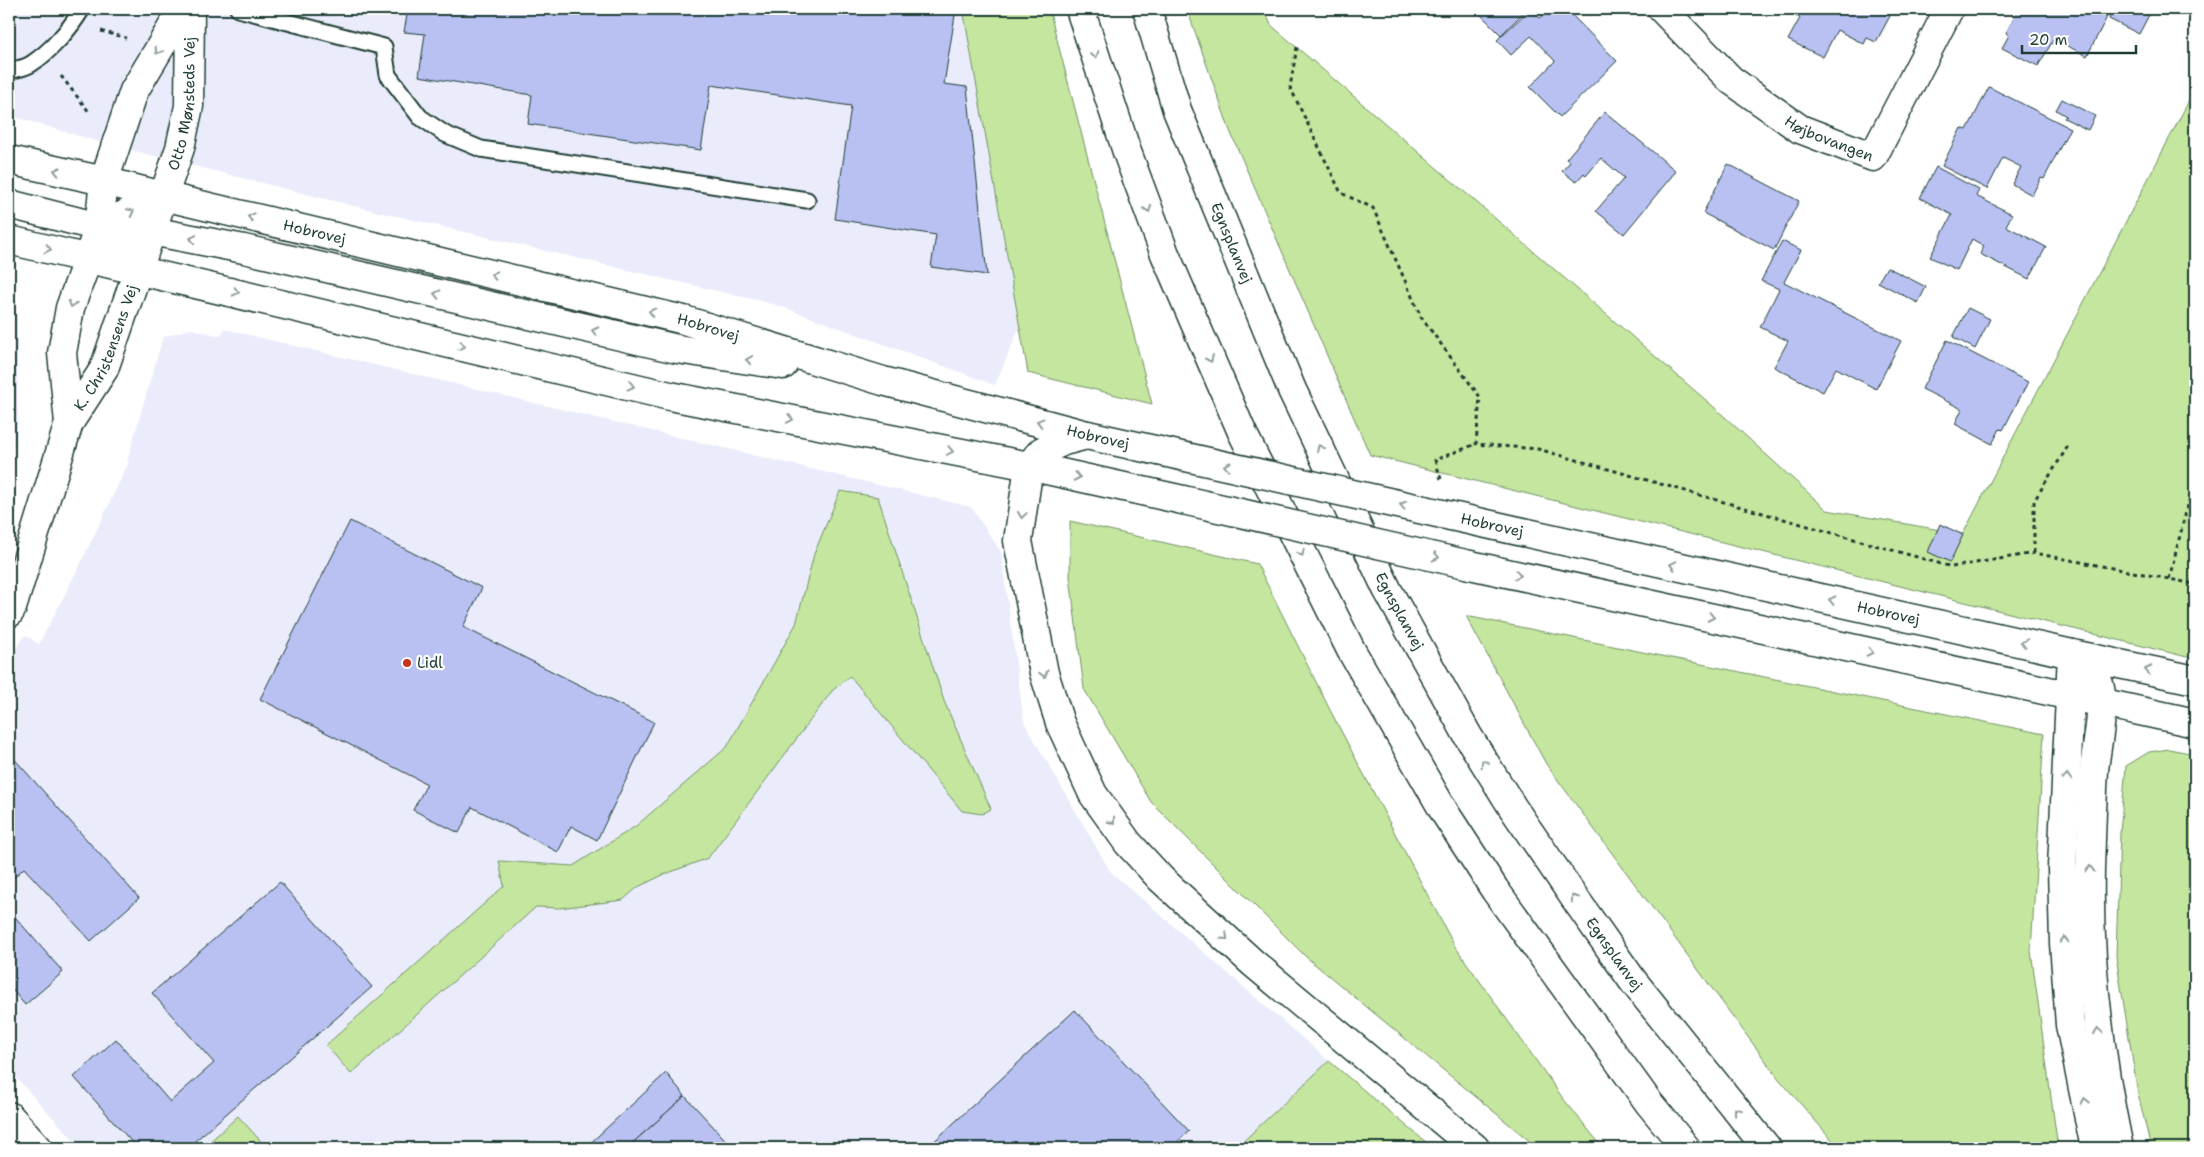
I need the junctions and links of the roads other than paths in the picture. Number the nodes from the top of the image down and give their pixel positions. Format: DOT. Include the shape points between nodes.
graph roads {
  1 [pos="82,9"];
  2 [pos="183,9"];
  3 [pos="190,9"];
  4 [pos="238,9"];
  5 [pos="1080,9"];
  6 [pos="1148,9"];
  7 [pos="1662,9"];
  8 [pos="1949,9"];
  9 [pos="9,71"];
  10 [pos="9,160"];
  11 [pos="104,181"];
  12 [pos="163,196"];
  13 [pos="807,200"];
  14 [pos="9,204"];
  15 [pos="99,227"];
  16 [pos="151,231"];
  17 [pos="9,240"];
  18 [pos="88,258"];
  19 [pos="137,269"];
  20 [pos="883,381"];
  21 [pos="69,423"];
  22 [pos="1087,435"];
  23 [pos="1029,466"];
  24 [pos="9,613"];
  25 [pos="2072,654"];
  26 [pos="2195,680"];
  27 [pos="2070,694"];
  28 [pos="2101,701"];
  29 [pos="2195,723"];
  30 [pos="9,1116"];
  31 [pos="38,1148"];
  32 [pos="1475,1148"];
  33 [pos="1686,1148"];
  34 [pos="1768,1148"];
  35 [pos="2095,1148"];
  36 [pos="2119,1148"];
  1 -- 9 [label="lane" via="44,54 30,65"];
  2 -- 11 [label="main road, Otto Mønsteds Vej, one-way" via="134,91"];
  3 -- 12 [label="main road, Otto Mønsteds Vej" via="189,106 180,148"];
  4 -- 13 [label="lane" via="384,47 388,74 420,117 446,134 481,149"];
  5 -- 33 [label="main road, one-way" via="1127,152 1191,316 1242,432 1351,650 1445,812 1495,890 1649,1103"];
  34 -- 6 [label="main road, Egnsplanvej, one-way" via="1633,981 1513,808 1468,736 1392,598 1292,390 1177,110"];
  7 -- 8 [label="main road, Højbovangen" via="1731,80 1800,130 1873,157"];
  11 -- 10 [label="main road, Hobrovej, one-way"];
  11 -- 12 [label="main road, Hobrovej"];
  11 -- 15 [label="main road, Otto Mønsteds Vej"];
  15 -- 12 [label="main road, one-way"];
  12 -- 16 [label="main road, Otto Mønsteds Vej"];
  20 -- 12 [label="main road, Hobrovej, one-way" via="684,320"];
  14 -- 15 [label="main road"];
  15 -- 18 [label="main road, K. Christensens Vej"];
  16 -- 18 [label="main road"];
  16 -- 19 [label="main road, K. Christensens Vej"];
  20 -- 16 [label="main road, one-way" via="677,349 244,249"];
  17 -- 18 [label="main road, one-way"];
  18 -- 19 [label="main road"];
  18 -- 21 [label="main road, K. Christensens Vej, one-way" via="70,308 62,352"];
  19 -- 21 [label="main road, K. Christensens Vej" via="104,369"];
  19 -- 23 [label="main road, one-way" via="670,396"];
  22 -- 20 [label="main road, Hobrovej, one-way"];
  21 -- 24 [label="main road, K. Christensens Vej"];
  22 -- 23 [label="main road" via="1042,451"];
  25 -- 22 [label="main road, Hobrovej, one-way, bridge"];
  23 -- 27 [label="main road, one-way, bridge"];
  23 -- 32 [label="main road, one-way" via="1018,542 1044,673 1060,723 1093,794 1128,843 1161,880 1253,963"];
  26 -- 25 [label="main road, Hobrovej, one-way"];
  25 -- 27 [label="main road"];
  25 -- 28 [label="main road" via="2089,666 2099,684"];
  27 -- 28 [label="main road"];
  35 -- 27 [label="main road, one-way" via="2070,1025 2064,943 2062,868"];
  28 -- 29 [label="main road"];
  36 -- 28 [label="main road, one-way" via="2096,1014 2091,935 2093,792"];
  30 -- 31 [label="main road"];
}
